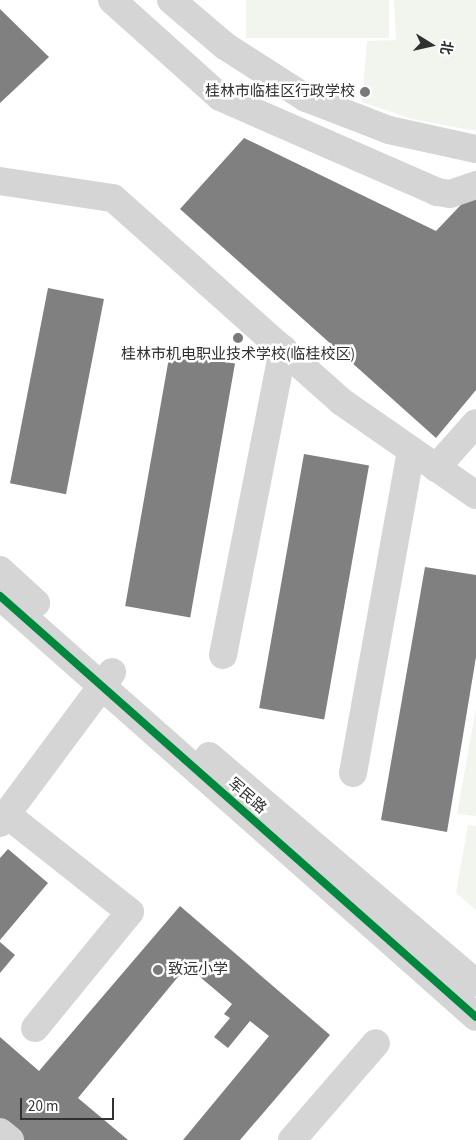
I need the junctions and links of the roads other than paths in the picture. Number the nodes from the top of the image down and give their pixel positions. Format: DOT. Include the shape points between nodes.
graph roads {
  1 [pos="112,0"];
  2 [pos="171,0"];
  3 [pos="476,149"];
  4 [pos="0,181"];
  5 [pos="476,184"];
  6 [pos="283,349"];
  7 [pos="476,423"];
  8 [pos="411,451"];
  9 [pos="436,468"];
  10 [pos="476,496"];
  11 [pos="0,570"];
  12 [pos="0,596"];
  13 [pos="223,655"];
  14 [pos="107,679"];
  15 [pos="353,773"];
  16 [pos="3,818"];
  17 [pos="476,984"];
  18 [pos="476,1017"];
  19 [pos="35,1028"];
  20 [pos="376,1043"];
  21 [pos="0,1132"];
  22 [pos="10,1140"];
  23 [pos="292,1140"];
  1 -- 5 [label="street" via="220,97 437,192 450,194"];
  2 -- 3 [label="street" via="225,46 306,98 389,130"];
  4 -- 6 [label="street" via="112,198"];
  6 -- 8 [label="street" via="342,402"];
  6 -- 13 [label="street"];
  7 -- 9 [label="street"];
  8 -- 9 [label="street"];
  8 -- 15 [label="street"];
  9 -- 10 [label="street"];
  11 -- 14 [label="street, 军民路"];
  12 -- 14 [label="street, 军民路"];
  14 -- 16 [label="street"];
  14 -- 17 [label="street, 军民路"];
  14 -- 18 [label="street, 军民路"];
  16 -- 19 [label="street" via="130,912"];
  20 -- 23 [label="street"];
  21 -- 22 [label="street"];
}
